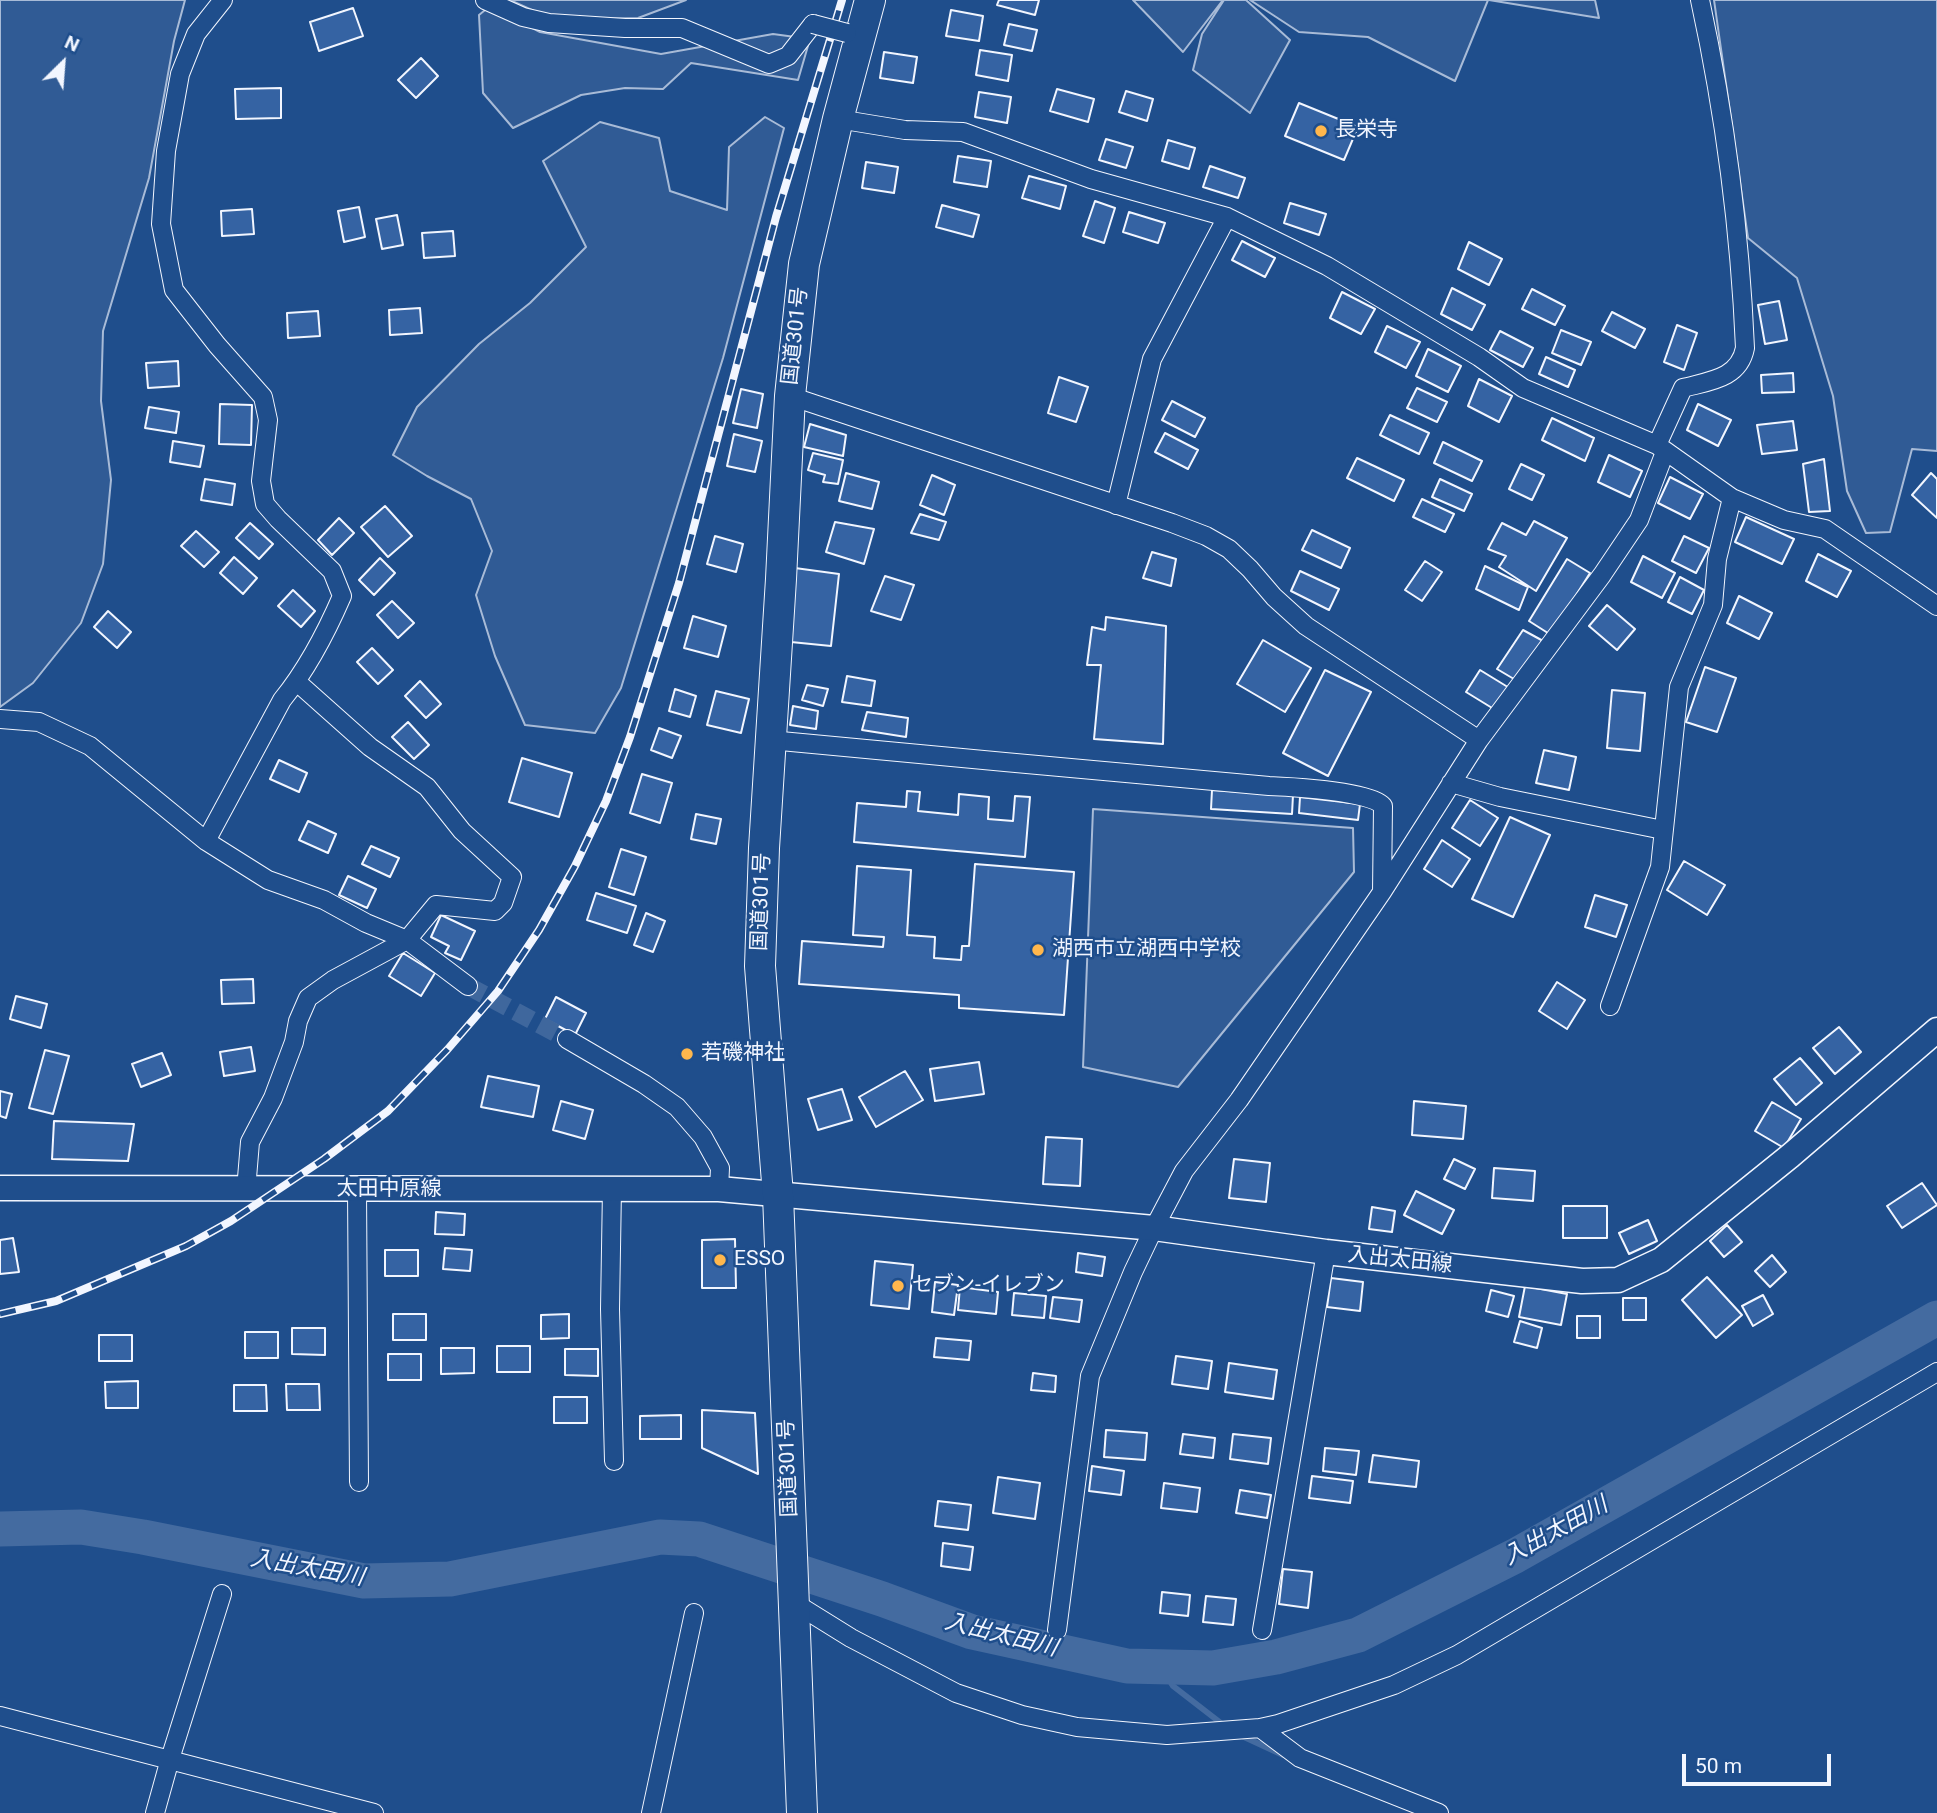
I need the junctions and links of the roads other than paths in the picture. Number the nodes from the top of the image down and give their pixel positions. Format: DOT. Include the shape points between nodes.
graph roads {
  1 [pos="223,0"];
  2 [pos="485,0"];
  3 [pos="870,0"];
  4 [pos="1700,0"];
  5 [pos="854,35"];
  6 [pos="838,119"];
  7 [pos="1227,217"];
  8 [pos="790,396"];
  9 [pos="1661,448"];
  10 [pos="1732,498"];
  11 [pos="1116,505"];
  12 [pos="1937,606"];
  13 [pos="297,682"];
  14 [pos="0,719"];
  15 [pos="770,740"];
  16 [pos="1479,740"];
  17 [pos="1451,783"];
  18 [pos="1663,830"];
  19 [pos="206,841"];
  20 [pos="1382,892"];
  21 [pos="407,940"];
  22 [pos="468,986"];
  23 [pos="1609,1006"];
  24 [pos="1937,1030"];
  25 [pos="567,1039"];
  26 [pos="0,1188"];
  27 [pos="612,1188"];
  28 [pos="719,1189"];
  29 [pos="246,1190"];
  30 [pos="357,1190"];
  31 [pos="778,1195"];
  32 [pos="1154,1228"];
  33 [pos="1326,1252"];
  34 [pos="1937,1372"];
  35 [pos="614,1461"];
  36 [pos="359,1482"];
  37 [pos="222,1594"];
  38 [pos="793,1602"];
  39 [pos="694,1613"];
  40 [pos="1056,1630"];
  41 [pos="1262,1630"];
  42 [pos="0,1716"];
  43 [pos="1260,1728"];
  44 [pos="170,1759"];
  45 [pos="155,1813"];
  46 [pos="374,1813"];
  47 [pos="651,1813"];
  48 [pos="802,1813"];
  49 [pos="1439,1813"];
  1 -- 13 [label="street" via="196,34 180,74 166,151 161,224 174,290 263,397 268,420 261,481 265,504 332,571 342,596"];
  2 -- 5 [label="street, bridge" via="549,23 682,28 769,64 788,56 813,24"];
  3 -- 5 [label="highway, 国道301号"];
  4 -- 9 [label="street" via="1737,224 1745,348 1732,372 1683,388"];
  5 -- 6 [label="highway, 国道301号"];
  6 -- 7 [label="street" via="905,131 962,132 1091,179"];
  6 -- 8 [label="highway, 国道301号" via="804,264"];
  7 -- 9 [label="street" via="1327,266 1479,356 1523,388"];
  7 -- 11 [label="street" via="1152,359"];
  8 -- 11 [label="street"];
  8 -- 15 [label="highway, 国道301号"];
  9 -- 10 [label="street"];
  9 -- 16 [label="street" via="1639,520"];
  10 -- 12 [label="street" via="1784,520 1825,529"];
  10 -- 18 [label="street" via="1717,559 1713,605 1679,687"];
  11 -- 16 [label="street" via="1195,532 1229,549 1306,626"];
  13 -- 19 [label="street" via="282,700"];
  13 -- 21 [label="street" via="370,747 427,787 462,831 512,877 503,903 495,911 436,905"];
  14 -- 19 [label="street" via="39,722 90,746"];
  15 -- 20 [label="street" via="1368,796 1383,806"];
  15 -- 31 [label="highway, 国道301号" via="760,967"];
  16 -- 17 [label="street"];
  17 -- 18 [label="street"];
  17 -- 20 [label="street"];
  18 -- 23 [label="street" via="1660,867"];
  19 -- 21 [label="street" via="268,880 324,900"];
  20 -- 32 [label="street" via="1239,1100 1184,1171"];
  21 -- 22 [label="street"];
  21 -- 29 [label="street" via="308,998 273,1098 250,1142"];
  24 -- 33 [label="main road, 入出太田線" via="1661,1260 1618,1280 1582,1281"];
  25 -- 28 [label="street" via="677,1107 703,1137 720,1168"];
  26 -- 29 [label="main road, 太田中原線"];
  27 -- 28 [label="main road, 太田中原線"];
  27 -- 30 [label="main road, 太田中原線"];
  27 -- 35 [label="street"];
  28 -- 31 [label="main road, 太田中原線"];
  29 -- 30 [label="main road, 太田中原線"];
  30 -- 36 [label="street"];
  31 -- 32 [label="main road, 入出太田線"];
  31 -- 38 [label="highway, 国道301号"];
  32 -- 33 [label="main road, 入出太田線"];
  32 -- 40 [label="street" via="1090,1376"];
  33 -- 41 [label="street"];
  34 -- 43 [label="street" via="1457,1655 1394,1685"];
  37 -- 44 [label="street"];
  38 -- 43 [label="street" via="851,1639 956,1693 1022,1715 1077,1727 1167,1735"];
  38 -- 48 [label="highway, 国道301号"];
  39 -- 47 [label="street"];
  42 -- 44 [label="street"];
  43 -- 49 [label="street" via="1300,1758"];
  44 -- 45 [label="street"];
  44 -- 46 [label="street"];
}
